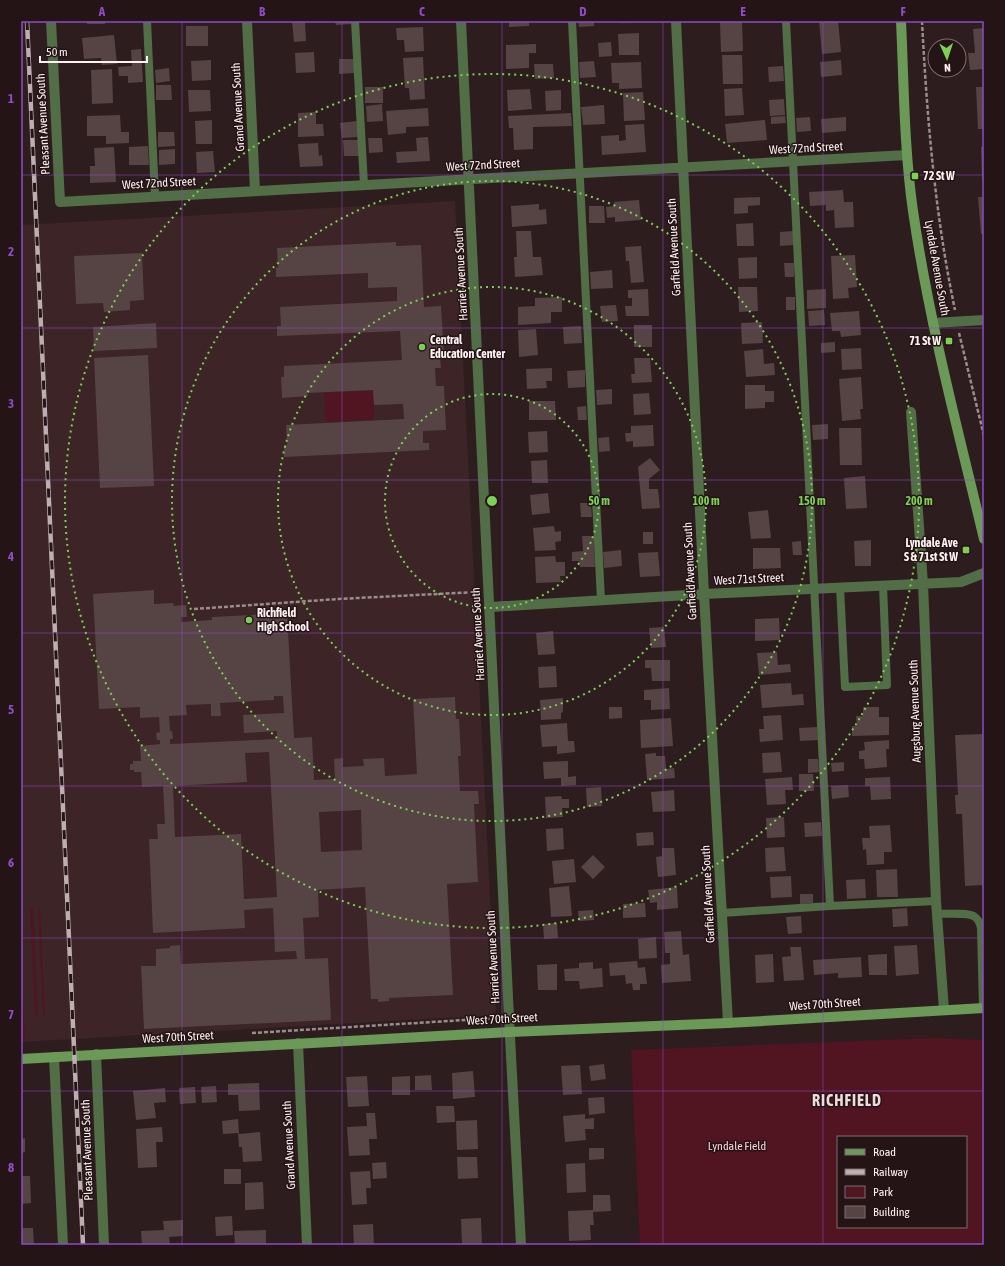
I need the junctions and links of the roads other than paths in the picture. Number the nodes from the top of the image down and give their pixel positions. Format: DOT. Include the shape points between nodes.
graph roads {
  1 [pos="52,21"];
  2 [pos="147,21"];
  3 [pos="247,21"];
  4 [pos="355,21"];
  5 [pos="461,21"];
  6 [pos="572,21"];
  7 [pos="676,21"];
  8 [pos="786,21"];
  9 [pos="901,21"];
  10 [pos="907,155"];
  11 [pos="794,161"];
  12 [pos="683,167"];
  13 [pos="580,173"];
  14 [pos="469,179"];
  15 [pos="364,185"];
  16 [pos="256,191"];
  17 [pos="155,196"];
  18 [pos="60,202"];
  19 [pos="984,320"];
  20 [pos="933,323"];
  21 [pos="911,412"];
  22 [pos="984,539"];
  23 [pos="984,573"];
  24 [pos="923,584"];
  25 [pos="883,585"];
  26 [pos="840,587"];
  27 [pos="815,588"];
  28 [pos="704,594"];
  29 [pos="601,600"];
  30 [pos="490,607"];
  31 [pos="936,901"];
  32 [pos="830,906"];
  33 [pos="722,913"];
  34 [pos="937,914"];
  35 [pos="983,1008"];
  36 [pos="944,1010"];
  37 [pos="728,1023"];
  38 [pos="510,1032"];
  39 [pos="298,1043"];
  40 [pos="96,1054"];
  41 [pos="54,1057"];
  42 [pos="21,1059"];
  43 [pos="63,1245"];
  44 [pos="104,1245"];
  45 [pos="307,1245"];
  46 [pos="521,1245"];
  1 -- 18 [label="street, Pleasant Avenue South"];
  2 -- 17 [label="lane"];
  3 -- 16 [label="street, Grand Avenue South"];
  4 -- 15 [label="lane"];
  5 -- 14 [label="street, Harriet Avenue South"];
  6 -- 13 [label="lane"];
  7 -- 12 [label="street, Garfield Avenue South"];
  8 -- 11 [label="lane"];
  9 -- 10 [label="street, Lyndale Avenue South"];
  10 -- 11 [label="street, West 72nd Street"];
  10 -- 20 [label="street, Lyndale Avenue South" via="913,211"];
  11 -- 12 [label="street, West 72nd Street"];
  11 -- 27 [label="lane"];
  12 -- 13 [label="street, West 72nd Street"];
  12 -- 28 [label="street, Garfield Avenue South"];
  13 -- 14 [label="street, West 72nd Street"];
  13 -- 29 [label="lane"];
  14 -- 15 [label="street, West 72nd Street"];
  14 -- 30 [label="street, Harriet Avenue South"];
  15 -- 16 [label="street, West 72nd Street"];
  16 -- 17 [label="street, West 72nd Street"];
  17 -- 18 [label="street, West 72nd Street"];
  19 -- 20 [label="street"];
  20 -- 22 [label="street, Lyndale Avenue South"];
  21 -- 24 [label="street, Augsburg Avenue South"];
  23 -- 24 [label="street, West 71st Street" via="960,582"];
  24 -- 25 [label="street, West 71st Street"];
  24 -- 31 [label="street, Augsburg Avenue South"];
  25 -- 26 [label="street, West 71st Street"];
  25 -- 26 [label="lane" via="887,684 845,687"];
  26 -- 27 [label="street, West 71st Street"];
  27 -- 28 [label="street, West 71st Street"];
  27 -- 32 [label="lane"];
  28 -- 29 [label="street, West 71st Street"];
  28 -- 33 [label="street, Garfield Avenue South"];
  29 -- 30 [label="street, West 71st Street"];
  30 -- 38 [label="street, Harriet Avenue South"];
  31 -- 32 [label="lane"];
  31 -- 34 [label="street, Augsburg Avenue South"];
  32 -- 33 [label="lane"];
  33 -- 37 [label="street, Garfield Avenue South"];
  34 -- 35 [label="lane" via="968,914 978,920 981,928"];
  34 -- 36 [label="street, Augsburg Avenue South"];
  35 -- 36 [label="street, West 70th Street"];
  36 -- 37 [label="street, West 70th Street"];
  37 -- 38 [label="street, West 70th Street"];
  38 -- 39 [label="street, West 70th Street"];
  38 -- 46 [label="street, Harriet Avenue South"];
  39 -- 40 [label="street, West 70th Street"];
  39 -- 45 [label="street, Grand Avenue South"];
  40 -- 41 [label="street, West 70th Street"];
  40 -- 44 [label="street, Pleasant Avenue South"];
  41 -- 42 [label="street, West 70th Street"];
  41 -- 43 [label="street"];
}
